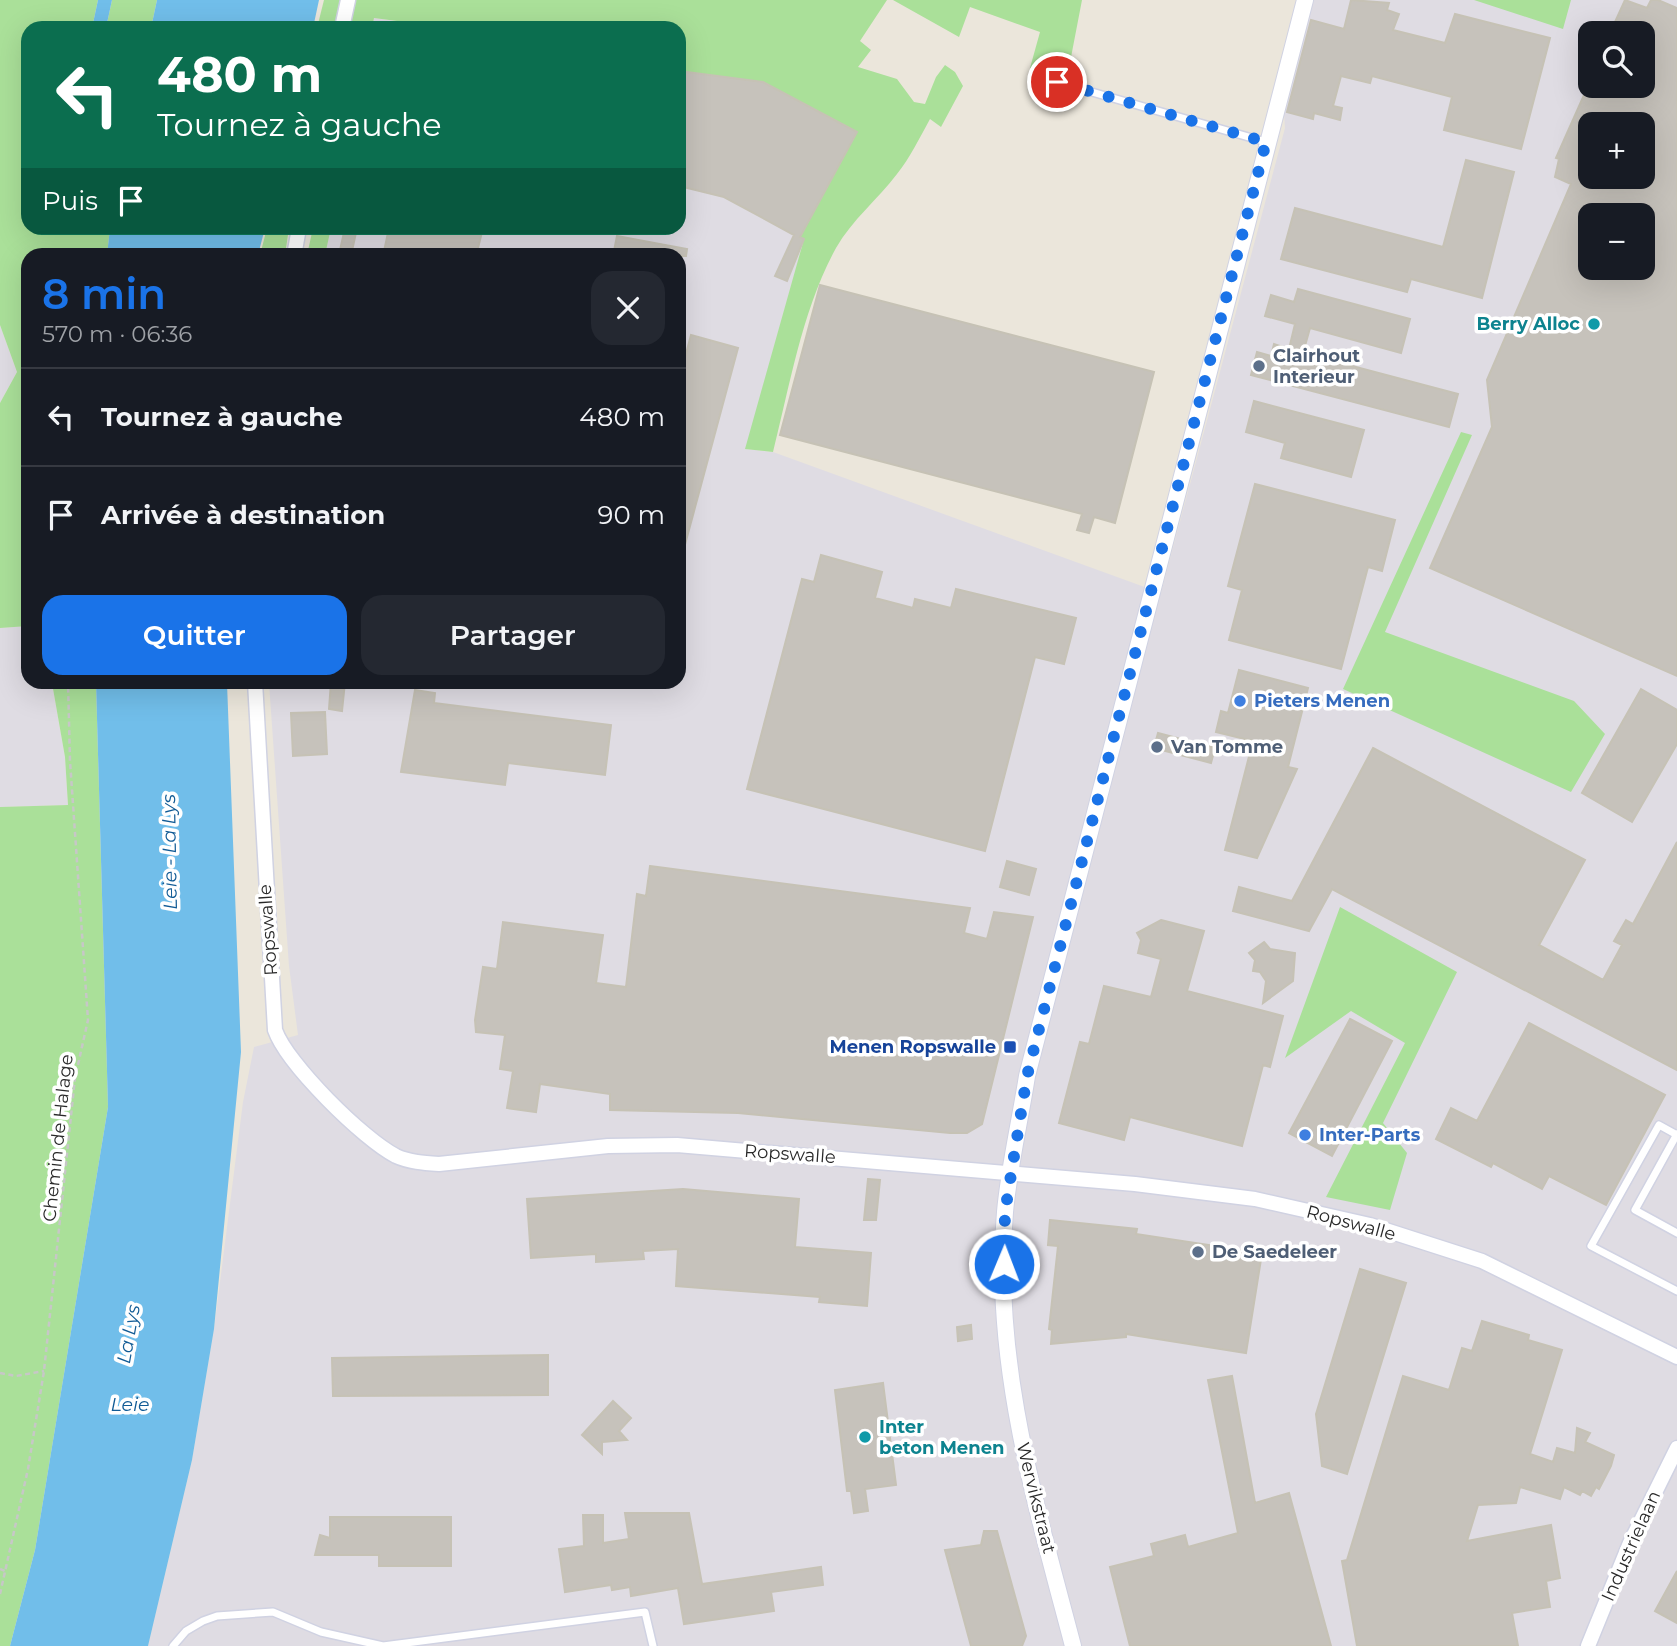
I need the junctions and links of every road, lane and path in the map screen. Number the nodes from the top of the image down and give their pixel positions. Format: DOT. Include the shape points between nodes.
graph roads {
  1 [pos="348,0"];
  2 [pos="1305,0"];
  3 [pos="344,21"];
  4 [pos="1057,82"];
  5 [pos="1266,142"];
  6 [pos="68,689"];
  7 [pos="255,689"];
  8 [pos="1677,1135"];
  9 [pos="1011,1175"];
  10 [pos="1677,1233"];
  11 [pos="1677,1291"];
  12 [pos="1677,1357"];
  13 [pos="44,1371"];
  14 [pos="0,1373"];
  15 [pos="1677,1448"];
  16 [pos="0,1569"];
  17 [pos="7,1572"];
  18 [pos="0,1594"];
  19 [pos="173,1646"];
  20 [pos="653,1646"];
  21 [pos="1073,1646"];
  22 [pos="1588,1646"];
  1 -- 3 [label="street"];
  2 -- 5 [label="street, Wervikstraat"];
  4 -- 5 [label="lane"];
  5 -- 9 [label="street, Wervikstraat" via="1027,1076"];
  6 -- 13 [label="path, Chemin de Halage" via="88,1020 75,1078"];
  7 -- 9 [label="street, Ropswalle" via="275,1030 299,1068 363,1131 396,1156 439,1164 608,1146 677,1145"];
  8 -- 10 [label="lane" via="1635,1210"];
  8 -- 11 [label="lane" via="1659,1125 1591,1246"];
  9 -- 12 [label="street, Ropswalle" via="1255,1199 1370,1225 1482,1261"];
  9 -- 21 [label="street, Wervikstraat" via="1005,1212 1008,1359 1034,1503"];
  13 -- 14 [label="path" via="16,1377"];
  13 -- 17 [label="path, Chemin de Halage"];
  15 -- 22 [label="street, Industrielaan" via="1630,1543"];
  16 -- 17 [label="path"];
  17 -- 18 [label="path, Chemin de Halage"];
  19 -- 20 [label="lane" via="194,1625 217,1616 280,1613 321,1632 383,1646 645,1612"];
}
